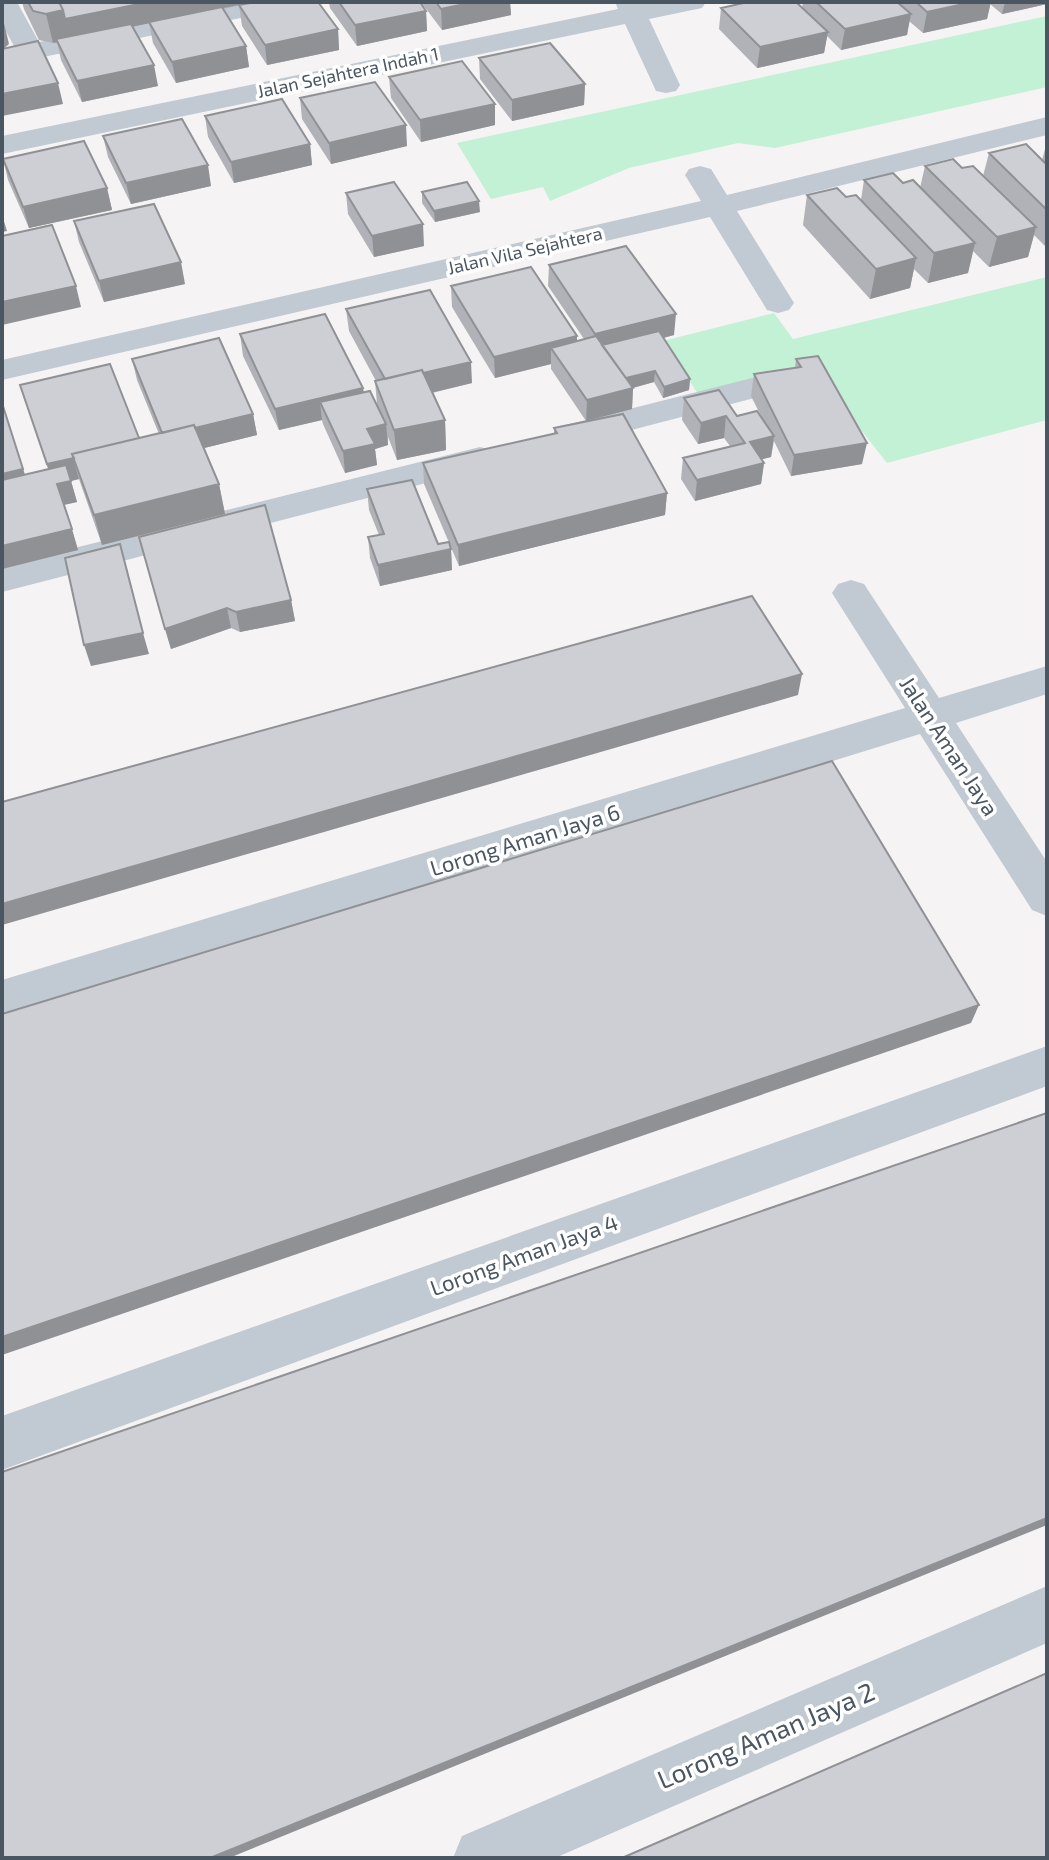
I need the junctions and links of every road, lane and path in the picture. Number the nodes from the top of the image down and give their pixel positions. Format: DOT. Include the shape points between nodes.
graph roads {
  1 [pos="281,2"];
  2 [pos="693,2"];
  3 [pos="8,4"];
  4 [pos="631,8"];
  5 [pos="30,51"];
  6 [pos="2,57"];
  7 [pos="666,85"];
  8 [pos="1047,126"];
  9 [pos="2,145"];
  10 [pos="700,175"];
  11 [pos="720,206"];
  12 [pos="778,303"];
  13 [pos="2,370"];
  14 [pos="804,375"];
  15 [pos="2,579"];
  16 [pos="851,593"];
  17 [pos="1047,680"];
  18 [pos="930,716"];
  19 [pos="1047,898"];
  20 [pos="2,999"];
  21 [pos="1047,1066"];
  22 [pos="2,1443"];
  23 [pos="1047,1614"];
  24 [pos="484,1858"];
  1 -- 5 [label="street"];
  2 -- 4 [label="street, Jalan Sejahtera Indah 1"];
  3 -- 5 [label="street"];
  4 -- 7 [label="street"];
  4 -- 9 [label="street, Jalan Sejahtera Indah 1"];
  5 -- 6 [label="street"];
  8 -- 11 [label="street, Jalan Vila Sejahtera"];
  10 -- 11 [label="street"];
  11 -- 12 [label="street"];
  11 -- 13 [label="street, Jalan Vila Sejahtera"];
  14 -- 15 [label="street"];
  16 -- 18 [label="street, Jalan Aman Jaya"];
  17 -- 18 [label="street, Lorong Aman Jaya 6"];
  18 -- 19 [label="street, Jalan Aman Jaya"];
  18 -- 20 [label="street, Lorong Aman Jaya 6"];
  21 -- 22 [label="street, Lorong Aman Jaya 4"];
  23 -- 24 [label="street, Lorong Aman Jaya 2"];
}
